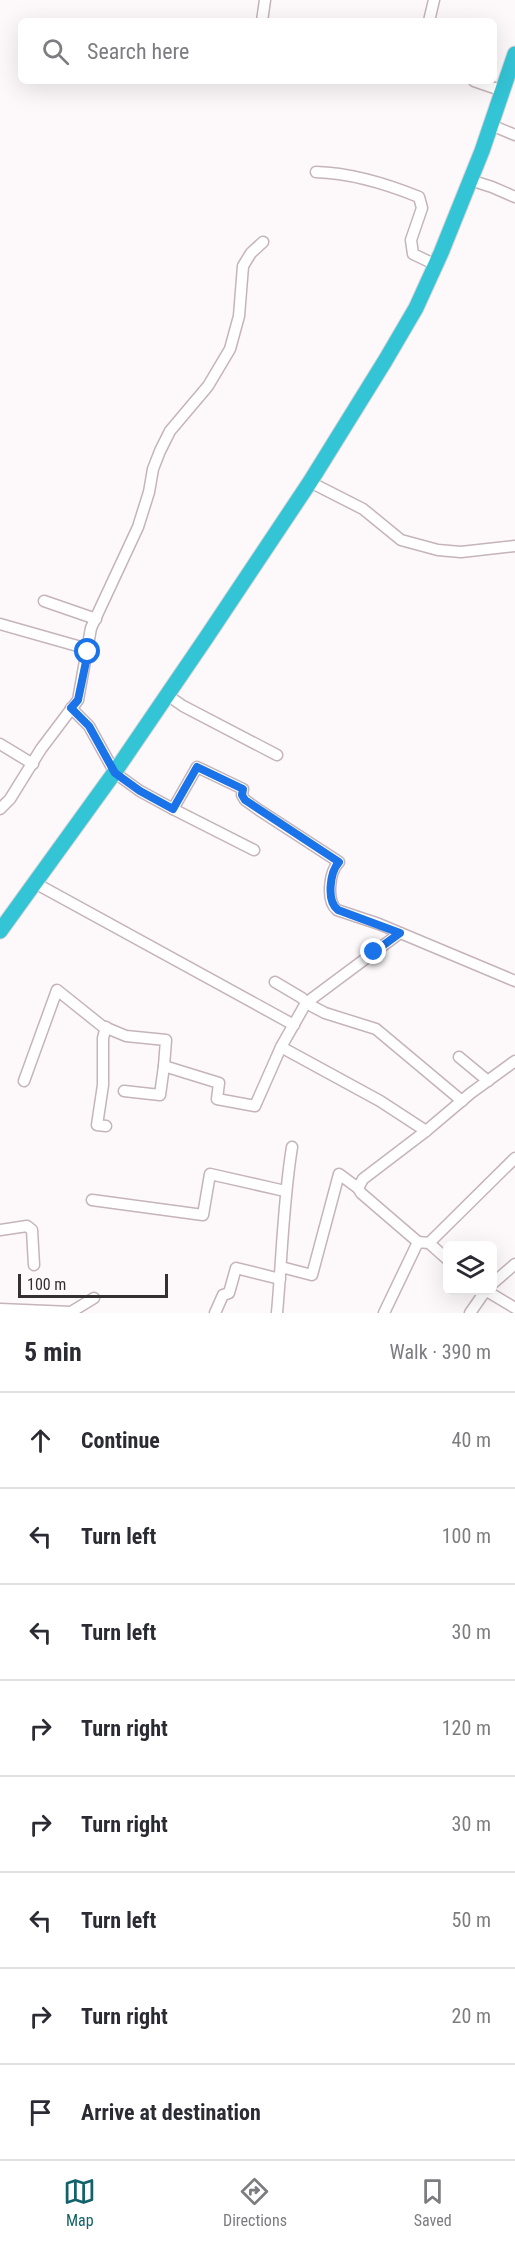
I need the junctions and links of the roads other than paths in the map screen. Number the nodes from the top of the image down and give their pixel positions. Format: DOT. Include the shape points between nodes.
graph roads {
  1 [pos="265,0"];
  2 [pos="434,0"];
  3 [pos="262,18"];
  4 [pos="430,18"];
  5 [pos="515,54"];
  6 [pos="482,84"];
  7 [pos="502,91"];
  8 [pos="491,125"];
  9 [pos="515,135"];
  10 [pos="316,172"];
  11 [pos="470,180"];
  12 [pos="515,196"];
  13 [pos="263,242"];
  14 [pos="436,265"];
  15 [pos="310,482"];
  16 [pos="515,546"];
  17 [pos="44,601"];
  18 [pos="96,619"];
  19 [pos="0,624"];
  20 [pos="88,649"];
  21 [pos="167,695"];
  22 [pos="71,708"];
  23 [pos="0,744"];
  24 [pos="277,755"];
  25 [pos="33,764"];
  26 [pos="115,773"];
  27 [pos="0,809"];
  28 [pos="173,809"];
  29 [pos="254,850"];
  30 [pos="34,883"];
  31 [pos="0,931"];
  32 [pos="400,933"];
  33 [pos="515,981"];
  34 [pos="275,982"];
  35 [pos="306,1004"];
  36 [pos="294,1025"];
  37 [pos="106,1027"];
  38 [pos="281,1047"];
  39 [pos="459,1057"];
  40 [pos="515,1062"];
  41 [pos="164,1066"];
  42 [pos="24,1081"];
  43 [pos="488,1081"];
  44 [pos="124,1091"];
  45 [pos="462,1101"];
  46 [pos="106,1126"];
  47 [pos="426,1131"];
  48 [pos="292,1147"];
  49 [pos="515,1158"];
  50 [pos="358,1188"];
  51 [pos="285,1191"];
  52 [pos="92,1200"];
  53 [pos="0,1230"];
  54 [pos="423,1243"];
  55 [pos="443,1257"];
  56 [pos="515,1264"];
  57 [pos="34,1265"];
  58 [pos="281,1267"];
  59 [pos="280,1279"];
  60 [pos="497,1280"];
  61 [pos="482,1295"];
  62 [pos="492,1295"];
  63 [pos="94,1298"];
  64 [pos="515,1308"];
  65 [pos="0,1309"];
  66 [pos="215,1313"];
  67 [pos="277,1313"];
  68 [pos="384,1313"];
  69 [pos="470,1313"];
  1 -- 3 [label="street"];
  2 -- 4 [label="street"];
  5 -- 7 [label="highway"];
  6 -- 7 [label="street"];
  7 -- 8 [label="highway"];
  8 -- 9 [label="street"];
  8 -- 11 [label="highway"];
  10 -- 14 [label="street" via="345,175 419,197 422,208 411,240 413,254"];
  11 -- 12 [label="street"];
  11 -- 14 [label="highway"];
  13 -- 18 [label="street" via="243,266 239,316 230,348 208,386 164,441 138,527"];
  14 -- 15 [label="highway" via="406,326"];
  15 -- 16 [label="street" via="363,508 401,540 461,552"];
  15 -- 21 [label="highway"];
  17 -- 18 [label="street"];
  18 -- 20 [label="street"];
  19 -- 20 [label="street"];
  20 -- 22 [label="street" via="78,700"];
  21 -- 24 [label="street"];
  21 -- 26 [label="highway"];
  22 -- 25 [label="street"];
  22 -- 26 [label="street" via="89,726"];
  23 -- 25 [label="street"];
  25 -- 27 [label="street"];
  26 -- 28 [label="street"];
  26 -- 30 [label="highway"];
  28 -- 29 [label="street"];
  28 -- 32 [label="street" via="197,767 243,789 245,800 339,862 334,868 330,897 333,907"];
  30 -- 31 [label="highway"];
  30 -- 36 [label="street"];
  32 -- 33 [label="street"];
  32 -- 35 [label="street"];
  34 -- 35 [label="street"];
  35 -- 36 [label="street"];
  35 -- 45 [label="street" via="376,1029"];
  36 -- 38 [label="street"];
  37 -- 41 [label="street" via="126,1036 166,1040"];
  37 -- 42 [label="street" via="57,990"];
  37 -- 46 [label="street" via="97,1125"];
  38 -- 41 [label="street" via="255,1106 217,1099 219,1083"];
  38 -- 47 [label="street"];
  39 -- 43 [label="street"];
  40 -- 43 [label="street"];
  41 -- 44 [label="street" via="160,1095"];
  43 -- 45 [label="street"];
  45 -- 47 [label="street"];
  47 -- 50 [label="street" via="363,1179"];
  48 -- 51 [label="street"];
  49 -- 54 [label="street"];
  50 -- 54 [label="street"];
  50 -- 58 [label="street" via="339,1174 312,1275"];
  51 -- 52 [label="street" via="210,1174 203,1215"];
  51 -- 58 [label="street"];
  53 -- 57 [label="street" via="18,1226 32,1230"];
  54 -- 55 [label="street"];
  54 -- 68 [label="street"];
  56 -- 60 [label="street"];
  58 -- 59 [label="street"];
  59 -- 66 [label="street" via="236,1268 229,1293 223,1295"];
  59 -- 67 [label="street"];
  61 -- 69 [label="street"];
  62 -- 64 [label="street"];
  63 -- 65 [label="street" via="71,1312"];
}
